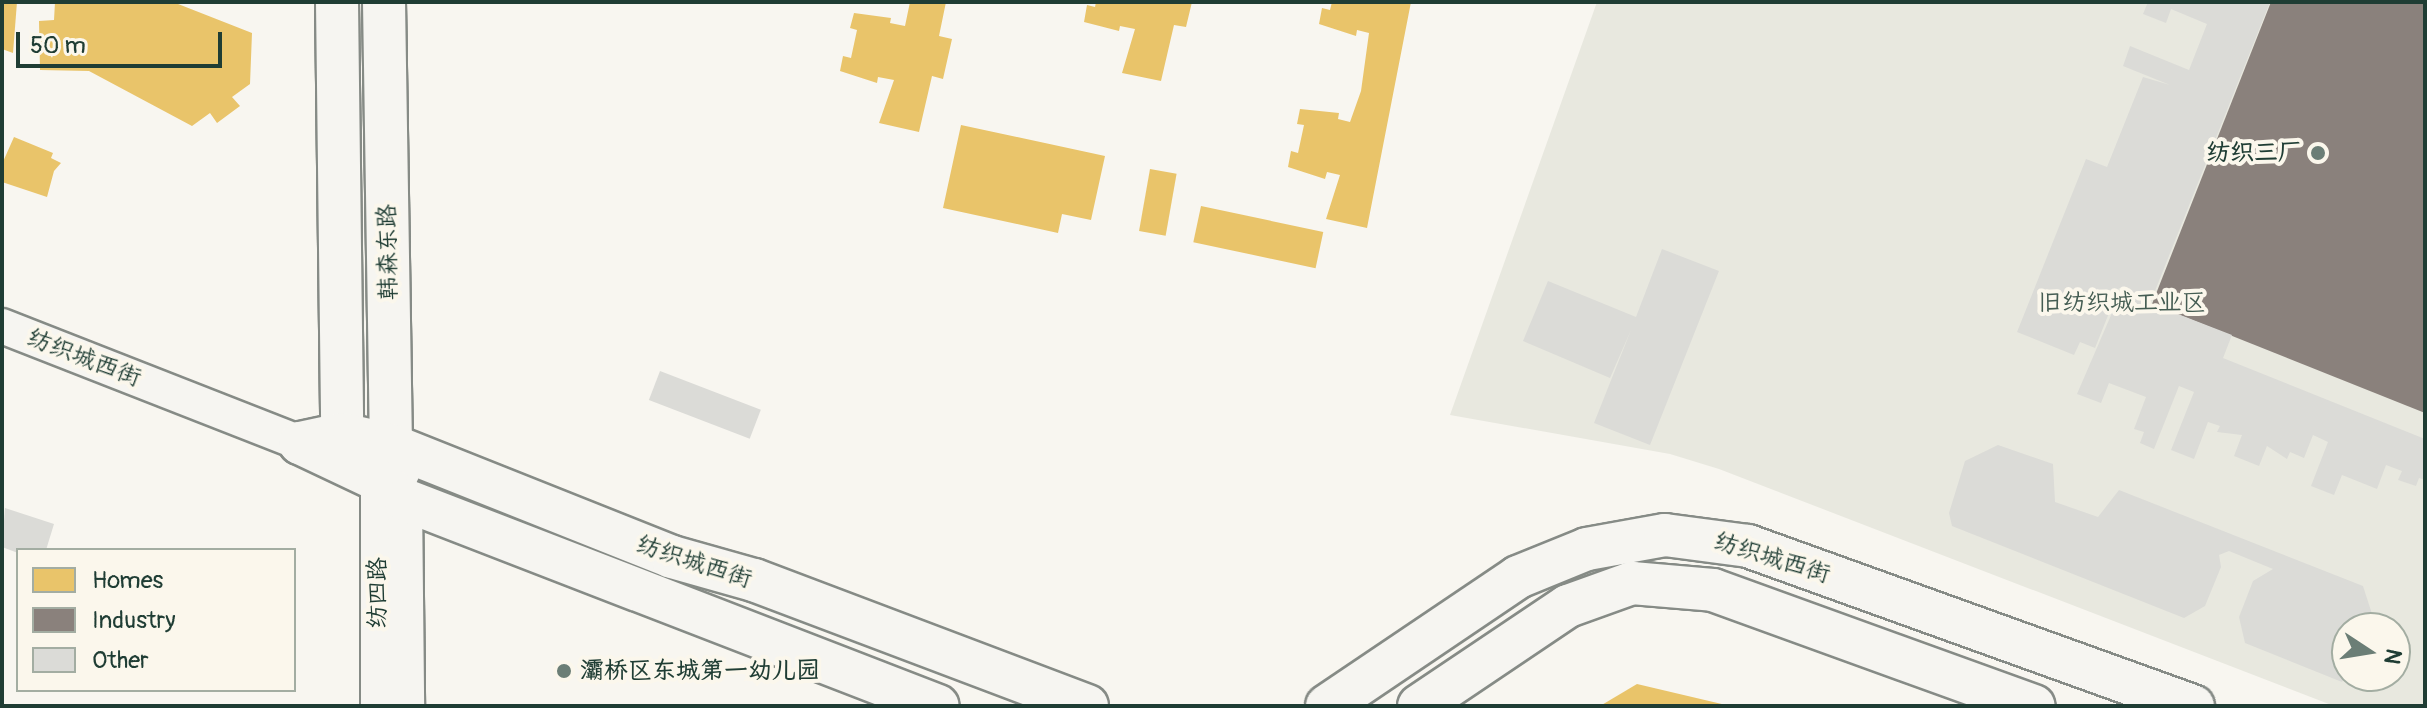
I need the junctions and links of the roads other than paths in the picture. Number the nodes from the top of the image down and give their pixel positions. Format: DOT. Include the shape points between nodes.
graph roads {
  1 [pos="337,2"];
  2 [pos="384,2"];
  3 [pos="2,326"];
  4 [pos="342,434"];
  5 [pos="300,443"];
  6 [pos="391,475"];
  7 [pos="378,706"];
  8 [pos="407,706"];
  9 [pos="938,706"];
  10 [pos="1087,706"];
  11 [pos="1327,706"];
  12 [pos="1419,706"];
  13 [pos="2034,706"];
  14 [pos="2193,706"];
  1 -- 4 [label="main road, 韩森东路"];
  2 -- 6 [label="main road, 韩森东路"];
  3 -- 5 [label="street, 纺织城西街"];
  4 -- 5 [label="main road, 纺织城西街"];
  4 -- 6 [label="main road, 纺织城西街"];
  5 -- 6 [label="main road, 纺织城西街"];
  6 -- 7 [label="street, 纺四路"];
  6 -- 8 [label="street, 纺四路"];
  6 -- 9 [label="main road, 纺织城西街"];
  6 -- 10 [label="main road, 纺织城西街" via="754,580"];
  11 -- 14 [label="main road, 纺织城西街" via="1466,608 1529,571 1587,549 1665,535 1748,546"];
  12 -- 13 [label="main road, 纺织城西街" via="1568,606 1632,583 1713,590"];
}
